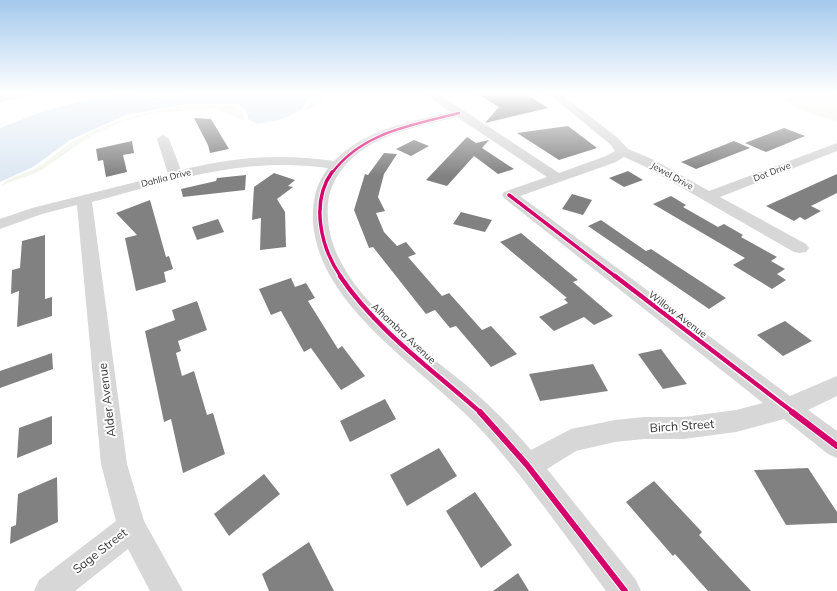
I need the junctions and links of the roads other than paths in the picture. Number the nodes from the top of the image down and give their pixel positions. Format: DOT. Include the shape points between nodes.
graph roads {
  1 [pos="431,121"];
  2 [pos="471,121"];
  3 [pos="587,121"];
  4 [pos="163,139"];
  5 [pos="837,147"];
  6 [pos="623,152"];
  7 [pos="336,165"];
  8 [pos="176,176"];
  9 [pos="558,178"];
  10 [pos="708,196"];
  11 [pos="84,199"];
  12 [pos="0,224"];
  13 [pos="800,248"];
  14 [pos="837,386"];
  15 [pos="787,408"];
  16 [pos="837,446"];
  17 [pos="528,466"];
  18 [pos="132,526"];
  19 [pos="50,591"];
  20 [pos="167,591"];
  21 [pos="625,591"];
  1 -- 7 [label="street, Alhambra Avenue" via="388,132 356,148"];
  2 -- 9 [label="street"];
  3 -- 6 [label="street, Jewel Drive" via="615,142"];
  4 -- 8 [label="street"];
  5 -- 10 [label="street, Dot Drive"];
  6 -- 9 [label="street" via="611,159"];
  6 -- 10 [label="street, Jewel Drive" via="649,163"];
  7 -- 8 [label="street, Dahlia Drive" via="266,159 221,165"];
  7 -- 17 [label="street, Alhambra Avenue" via="324,184 319,212 324,243 342,278 390,334 484,416"];
  8 -- 11 [label="street, Dahlia Drive"];
  9 -- 15 [label="street, Willow Avenue" via="509,195"];
  10 -- 13 [label="street, Jewel Drive"];
  11 -- 12 [label="street, Dahlia Drive"];
  11 -- 18 [label="street, Alder Avenue" via="114,464"];
  14 -- 15 [label="street, Birch Street"];
  15 -- 16 [label="street, Willow Avenue"];
  15 -- 17 [label="street, Birch Street" via="736,421 684,428 644,428 608,432 571,441"];
  17 -- 21 [label="street, Alhambra Avenue"];
  18 -- 19 [label="street, Sage Street"];
  18 -- 20 [label="street, Alder Avenue"];
}
